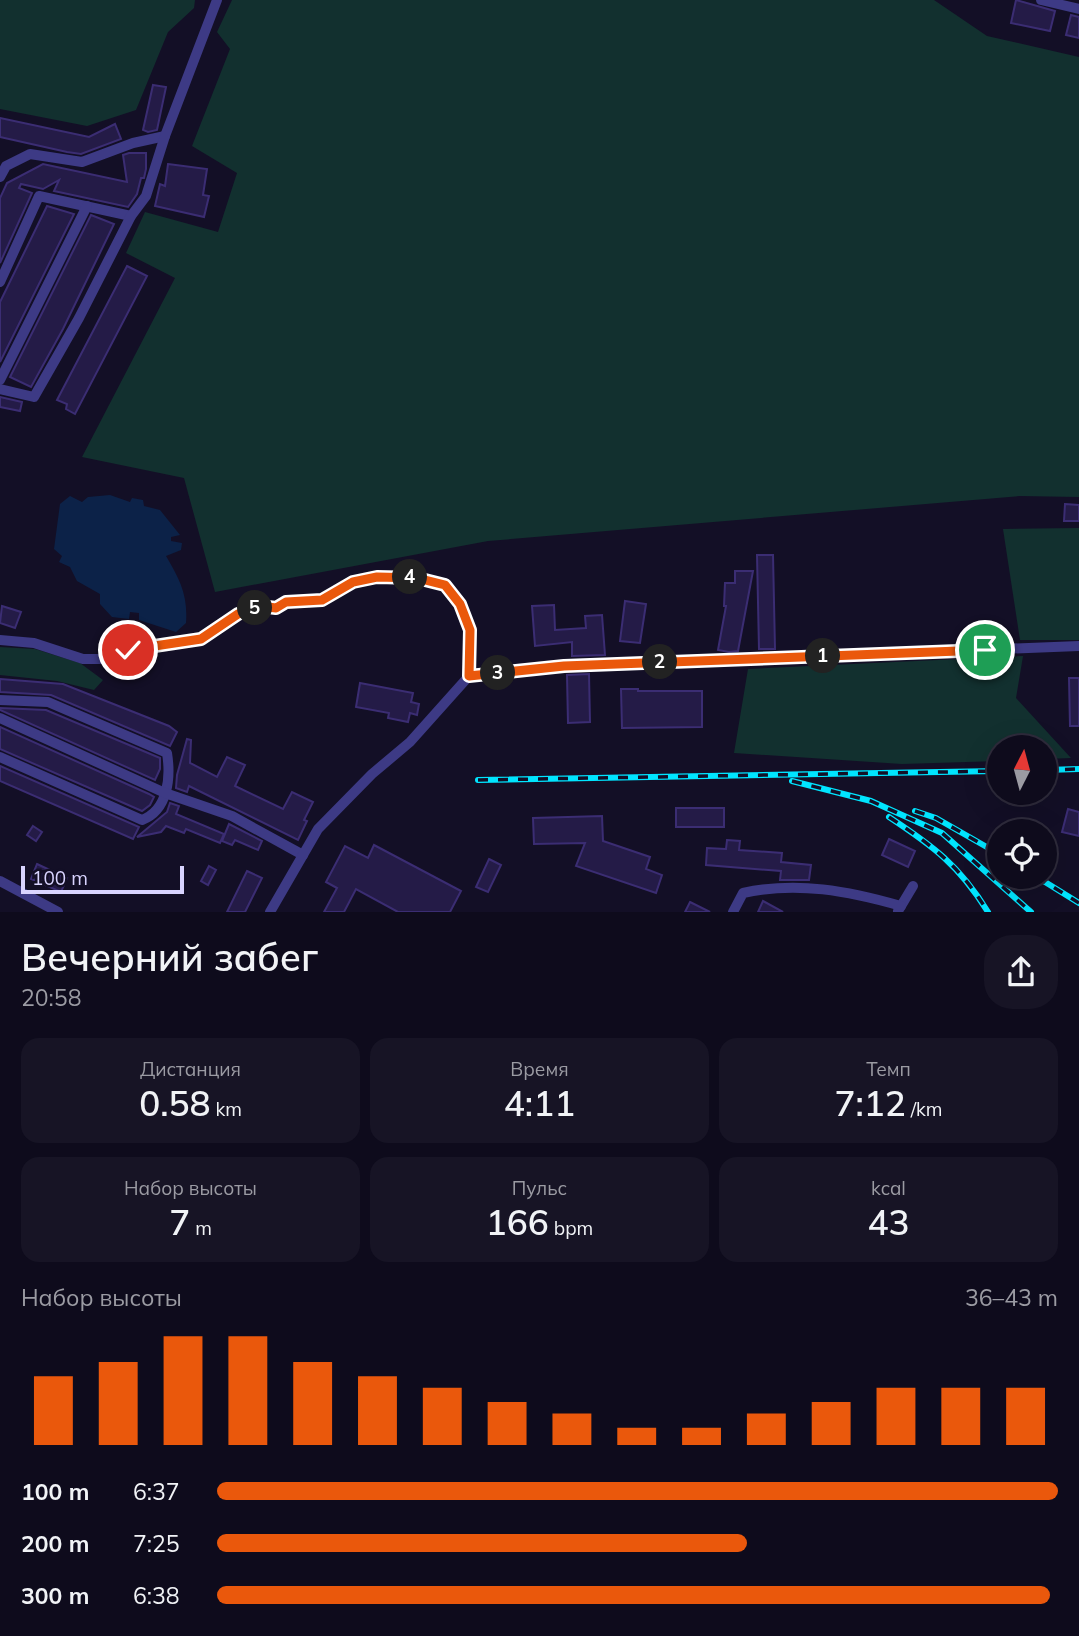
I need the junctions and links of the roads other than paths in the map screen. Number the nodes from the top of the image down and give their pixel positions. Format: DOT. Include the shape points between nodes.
graph roads {
  1 [pos="217,0"];
  2 [pos="1041,0"];
  3 [pos="1079,9"];
  4 [pos="165,136"];
  5 [pos="0,177"];
  6 [pos="87,206"];
  7 [pos="131,216"];
  8 [pos="0,282"];
  9 [pos="0,380"];
  10 [pos="0,390"];
  11 [pos="0,640"];
  12 [pos="1079,646"];
  13 [pos="469,676"];
  14 [pos="0,700"];
  15 [pos="0,718"];
  16 [pos="0,757"];
  17 [pos="165,793"];
  18 [pos="303,855"];
  19 [pos="0,881"];
  20 [pos="913,886"];
  21 [pos="899,909"];
  22 [pos="58,912"];
  23 [pos="270,912"];
  24 [pos="733,912"];
  1 -- 4 [label="street"];
  2 -- 3 [label="street"];
  4 -- 5 [label="street" via="82,162 30,154 6,166"];
  4 -- 7 [label="street" via="146,197"];
  6 -- 7 [label="street"];
  6 -- 8 [label="street" via="39,196"];
  6 -- 9 [label="street"];
  7 -- 10 [label="street" via="34,397"];
  11 -- 13 [label="street" via="100,659 201,639 238,614 260,606 276,608 286,602 322,600 353,582 417,578 445,585 460,604 470,630"];
  12 -- 13 [label="street" via="564,666"];
  13 -- 18 [label="street" via="410,742 318,829"];
  14 -- 17 [label="street" via="48,702 167,753 170,774"];
  15 -- 17 [label="street"];
  16 -- 17 [label="street" via="142,820 160,808"];
  17 -- 18 [label="street" via="232,816"];
  18 -- 23 [label="street"];
  19 -- 22 [label="street"];
  20 -- 21 [label="street"];
  21 -- 24 [label="street" via="869,897 822,888 765,888 743,893"];
}
